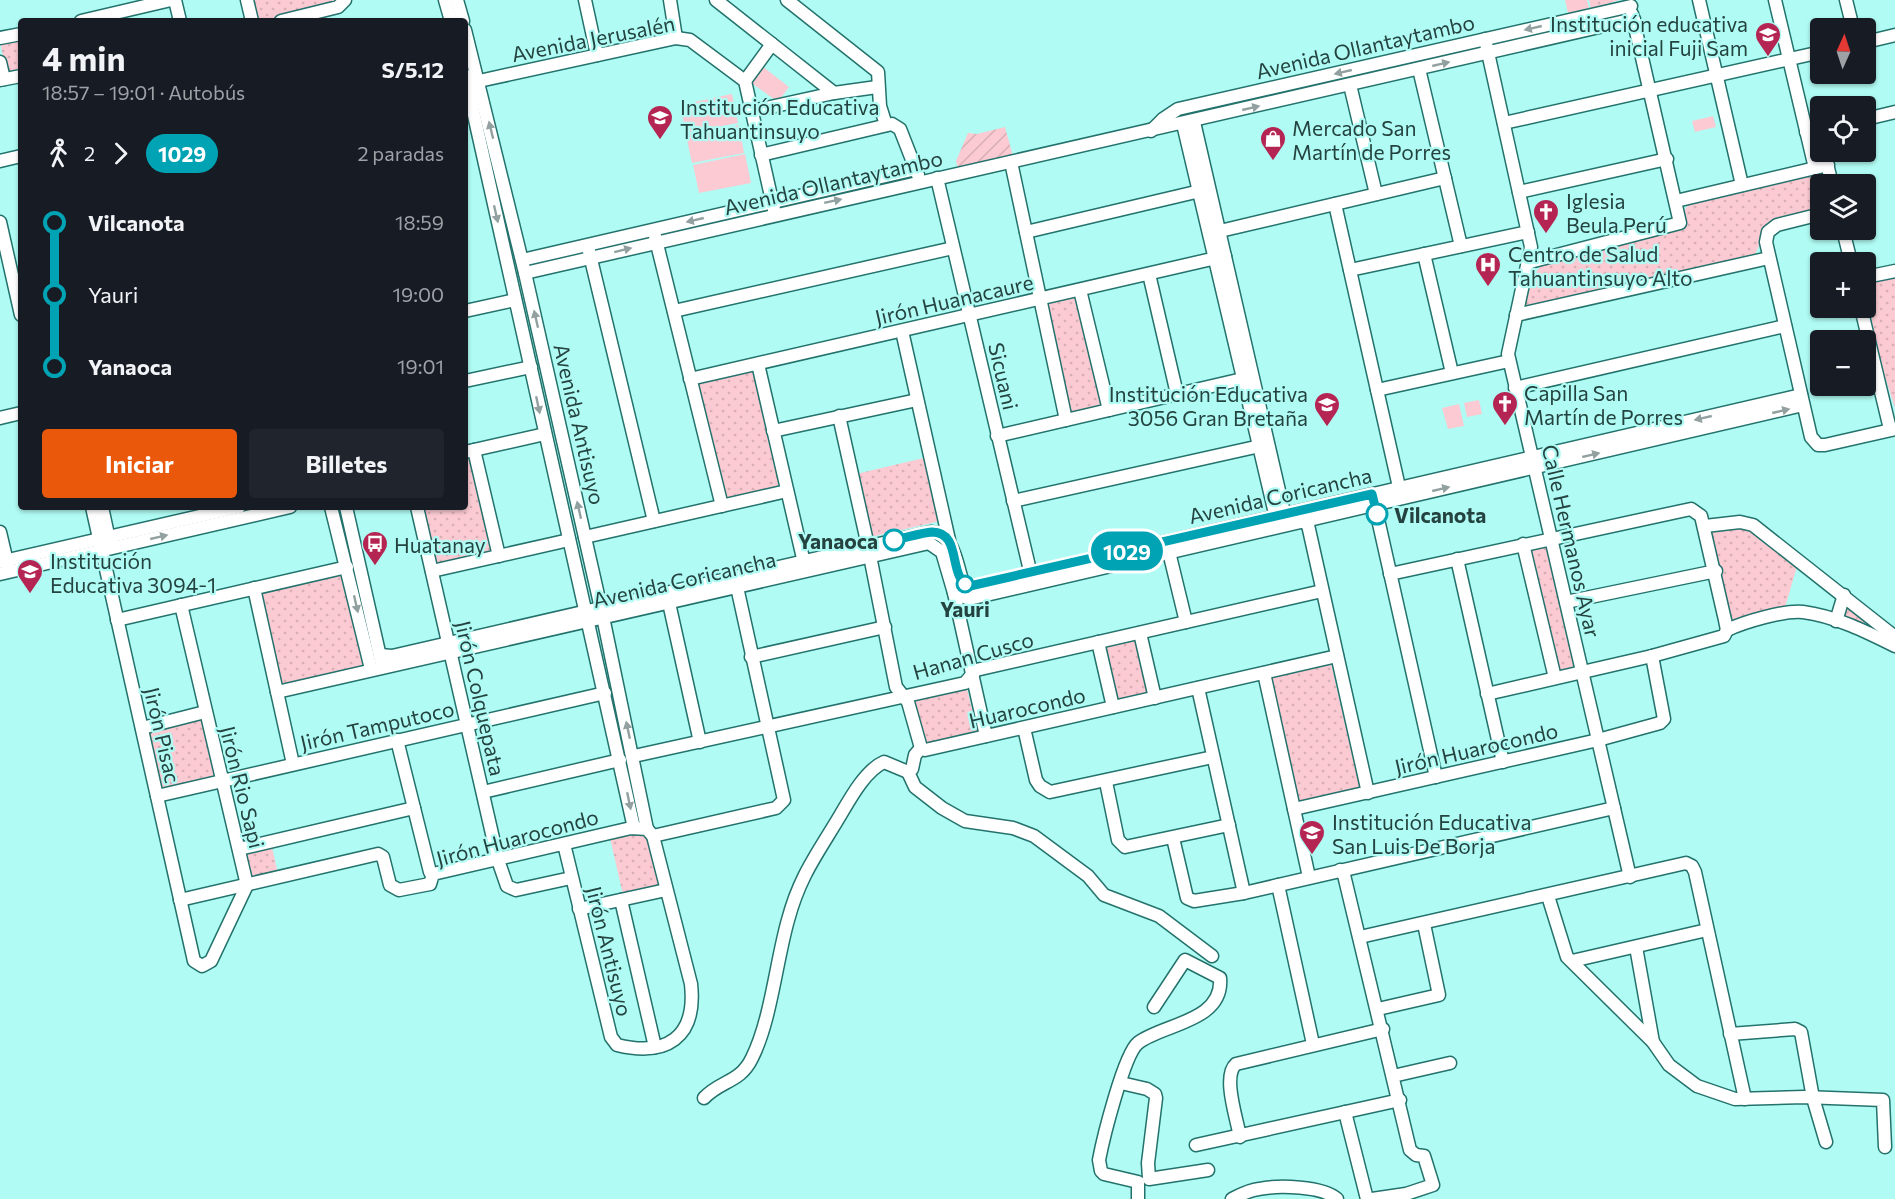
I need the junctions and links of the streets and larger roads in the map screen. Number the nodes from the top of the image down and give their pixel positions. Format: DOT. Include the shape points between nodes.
graph roads {
  1 [pos="173,0"];
  2 [pos="247,0"];
  3 [pos="345,0"];
  4 [pos="446,0"];
  5 [pos="457,0"];
  6 [pos="585,0"];
  7 [pos="670,0"];
  8 [pos="716,0"];
  9 [pos="787,0"];
  10 [pos="1700,0"];
  11 [pos="1775,0"];
  12 [pos="1846,0"];
  13 [pos="1630,3"];
  14 [pos="107,18"];
  15 [pos="179,18"];
  16 [pos="251,18"];
  17 [pos="293,18"];
  18 [pos="450,18"];
  19 [pos="462,18"];
  20 [pos="1850,18"];
  21 [pos="1634,19"];
  22 [pos="18,35"];
  23 [pos="1895,35"];
  24 [pos="0,38"];
  25 [pos="676,38"];
  26 [pos="1485,39"];
  27 [pos="1876,40"];
  28 [pos="468,41"];
  29 [pos="772,44"];
  30 [pos="1488,53"];
  31 [pos="1810,54"];
  32 [pos="597,55"];
  33 [pos="1789,59"];
  34 [pos="0,62"];
  35 [pos="1419,69"];
  36 [pos="1717,75"];
  37 [pos="18,77"];
  38 [pos="2,80"];
  39 [pos="479,81"];
  40 [pos="745,81"];
  41 [pos="1350,85"];
  42 [pos="877,87"];
  43 [pos="468,88"];
  44 [pos="1651,90"];
  45 [pos="834,93"];
  46 [pos="752,111"];
  47 [pos="1895,112"];
  48 [pos="1876,117"];
  49 [pos="1189,123"];
  50 [pos="1504,123"];
  51 [pos="886,125"];
  52 [pos="1151,131"];
  53 [pos="1806,132"];
  54 [pos="1810,132"];
  55 [pos="761,155"];
  56 [pos="18,157"];
  57 [pos="1667,159"];
  58 [pos="0,161"];
  59 [pos="1011,162"];
  60 [pos="1827,162"];
  61 [pos="1828,165"];
  62 [pos="1815,168"];
  63 [pos="916,169"];
  64 [pos="1830,174"];
  65 [pos="937,178"];
  66 [pos="1445,178"];
  67 [pos="921,182"];
  68 [pos="1742,185"];
  69 [pos="1200,192"];
  70 [pos="1519,192"];
  71 [pos="1376,194"];
  72 [pos="1676,201"];
  73 [pos="1335,204"];
  74 [pos="774,208"];
  75 [pos="1810,217"];
  76 [pos="0,222"];
  77 [pos="654,229"];
  78 [pos="1220,231"];
  79 [pos="1026,232"];
  80 [pos="1528,232"];
  81 [pos="657,242"];
  82 [pos="587,245"];
  83 [pos="1461,246"];
  84 [pos="953,248"];
  85 [pos="1424,254"];
  86 [pos="1221,257"];
  87 [pos="590,258"];
  88 [pos="1769,258"];
  89 [pos="522,260"];
  90 [pos="1530,262"];
  91 [pos="1350,270"];
  92 [pos="1895,271"];
  93 [pos="525,273"];
  94 [pos="1149,274"];
  95 [pos="1876,275"];
  96 [pos="1080,290"];
  97 [pos="1040,299"];
  98 [pos="515,300"];
  99 [pos="18,302"];
  100 [pos="468,309"];
  101 [pos="674,311"];
  102 [pos="969,315"];
  103 [pos="1516,315"];
  104 [pos="1864,318"];
  105 [pos="1785,326"];
  106 [pos="902,331"];
  107 [pos="1509,361"];
  108 [pos="758,364"];
  109 [pos="531,367"];
  110 [pos="1452,374"];
  111 [pos="1249,377"];
  112 [pos="690,379"];
  113 [pos="468,380"];
  114 [pos="1515,388"];
  115 [pos="1377,390"];
  116 [pos="1177,394"];
  117 [pos="917,400"];
  118 [pos="1802,400"];
  119 [pos="1109,410"];
  120 [pos="18,414"];
  121 [pos="839,416"];
  122 [pos="0,418"];
  123 [pos="1066,420"];
  124 [pos="1892,429"];
  125 [pos="773,431"];
  126 [pos="544,434"];
  127 [pos="998,436"];
  128 [pos="1260,446"];
  129 [pos="469,451"];
  130 [pos="1533,463"];
  131 [pos="1399,487"];
  132 [pos="787,491"];
  133 [pos="1373,499"];
  134 [pos="1013,501"];
  135 [pos="722,506"];
  136 [pos="93,510"];
  137 [pos="102,510"];
  138 [pos="211,510"];
  139 [pos="259,510"];
  140 [pos="332,510"];
  141 [pos="347,510"];
  142 [pos="418,510"];
  143 [pos="192,512"];
  144 [pos="1281,520"];
  145 [pos="1302,520"];
  146 [pos="654,521"];
  147 [pos="1706,526"];
  148 [pos="0,532"];
  149 [pos="585,537"];
  150 [pos="1551,538"];
  151 [pos="569,540"];
  152 [pos="949,542"];
  153 [pos="104,543"];
  154 [pos="1523,544"];
  155 [pos="869,551"];
  156 [pos="1169,552"];
  157 [pos="499,556"];
  158 [pos="1457,559"];
  159 [pos="805,566"];
  160 [pos="4,567"];
  161 [pos="347,567"];
  162 [pos="432,571"];
  163 [pos="1716,571"];
  164 [pos="1390,574"];
  165 [pos="1031,578"];
  166 [pos="737,587"];
  167 [pos="254,588"];
  168 [pos="1322,591"];
  169 [pos="954,593"];
  170 [pos="1844,595"];
  171 [pos="1566,602"];
  172 [pos="669,603"];
  173 [pos="181,605"];
  174 [pos="602,612"];
  175 [pos="588,616"];
  176 [pos="1874,618"];
  177 [pos="117,620"];
  178 [pos="1836,621"];
  179 [pos="1186,622"];
  180 [pos="885,627"];
  181 [pos="1727,630"];
  182 [pos="1140,633"];
  183 [pos="1868,633"];
  184 [pos="1895,637"];
  185 [pos="1098,642"];
  186 [pos="1895,646"];
  187 [pos="450,648"];
  188 [pos="1337,656"];
  189 [pos="1652,656"];
  190 [pos="751,657"];
  191 [pos="378,664"];
  192 [pos="1582,671"];
  193 [pos="1264,673"];
  194 [pos="971,676"];
  195 [pos="1555,678"];
  196 [pos="1198,688"];
  197 [pos="277,692"];
  198 [pos="606,693"];
  199 [pos="1487,694"];
  200 [pos="903,696"];
  201 [pos="1155,698"];
  202 [pos="1113,707"];
  203 [pos="205,712"];
  204 [pos="467,724"];
  205 [pos="770,726"];
  206 [pos="1024,728"];
  207 [pos="142,729"];
  208 [pos="986,736"];
  209 [pos="397,740"];
  210 [pos="1598,740"];
  211 [pos="700,742"];
  212 [pos="921,748"];
  213 [pos="634,756"];
  214 [pos="1213,757"];
  215 [pos="620,760"];
  216 [pos="1503,762"];
  217 [pos="293,764"];
  218 [pos="908,772"];
  219 [pos="1436,777"];
  220 [pos="221,781"];
  221 [pos="1106,782"];
  222 [pos="483,792"];
  223 [pos="1368,793"];
  224 [pos="157,796"];
  225 [pos="414,808"];
  226 [pos="1614,808"];
  227 [pos="1294,809"];
  228 [pos="1229,825"];
  229 [pos="645,831"];
  230 [pos="1173,838"];
  231 [pos="564,844"];
  232 [pos="239,849"];
  233 [pos="498,860"];
  234 [pos="1340,870"];
  235 [pos="433,874"];
  236 [pos="1630,876"];
  237 [pos="1309,877"];
  238 [pos="572,878"];
  239 [pos="247,885"];
  240 [pos="1278,885"];
  241 [pos="666,890"];
  242 [pos="1244,893"];
  243 [pos="1548,896"];
  244 [pos="180,900"];
  245 [pos="621,900"];
  246 [pos="579,909"];
  247 [pos="1424,924"];
  248 [pos="1707,930"];
  249 [pos="1360,938"];
  250 [pos="1636,947"];
  251 [pos="1212,956"];
  252 [pos="1572,961"];
  253 [pos="1154,1006"];
  254 [pos="1378,1009"];
  255 [pos="1383,1029"];
  256 [pos="1730,1034"];
  257 [pos="1653,1042"];
  258 [pos="1313,1044"];
  259 [pos="655,1047"];
  260 [pos="1450,1063"];
  261 [pos="1394,1076"];
  262 [pos="1121,1083"];
  263 [pos="704,1098"];
  264 [pos="1813,1098"];
  265 [pos="1400,1100"];
  266 [pos="1745,1100"];
  267 [pos="1345,1112"];
  268 [pos="1240,1137"];
  269 [pos="1826,1142"];
  270 [pos="1196,1146"];
  271 [pos="1885,1147"];
  272 [pos="1208,1170"];
  273 [pos="1138,1199"];
  274 [pos="1232,1199"];
  275 [pos="1337,1199"];
  276 [pos="1367,1199"];
  277 [pos="1372,1199"];
  1 -- 14 [label="street"];
  1 -- 15 [label="street"];
  2 -- 16 [label="street"];
  3 -- 17 [label="street" via="338,7"];
  4 -- 18 [label="street"];
  5 -- 19 [label="street"];
  6 -- 32 [label="street"];
  7 -- 25 [label="street"];
  8 -- 29 [label="street"];
  9 -- 42 [label="street" via="878,72"];
  10 -- 36 [label="street"];
  11 -- 33 [label="street"];
  12 -- 20 [label="street"];
  13 -- 21 [label="street"];
  13 -- 26 [label="street, Avenida Ollantaytambo, one-way"];
  21 -- 30 [label="street, Avenida Ollantaytambo"];
  21 -- 44 [label="street"];
  22 -- 24 [label="street"];
  23 -- 27 [label="street"];
  25 -- 32 [label="street, Avenida Jerusalén"];
  25 -- 40 [label="street, Avenida Jerusalén" via="690,40"];
  26 -- 30 [label="street, Calle Hermanos Ayar"];
  26 -- 52 [label="street, Avenida Ollantaytambo, one-way" via="1178,109"];
  28 -- 39 [label="street, Avenida Antisuyo"];
  29 -- 40 [label="street"];
  29 -- 45 [label="street"];
  35 -- 30 [label="street, Avenida Ollantaytambo, one-way"];
  30 -- 50 [label="street, Calle Hermanos Ayar"];
  31 -- 33 [label="street"];
  32 -- 39 [label="street, Avenida Jerusalén"];
  33 -- 36 [label="street"];
  33 -- 53 [label="street"];
  34 -- 38 [label="street"];
  35 -- 41 [label="street, Avenida Ollantaytambo"];
  35 -- 66 [label="street"];
  36 -- 44 [label="street"];
  36 -- 68 [label="street"];
  37 -- 38 [label="street"];
  89 -- 39 [label="street, Avenida Antisuyo, one-way"];
  40 -- 46 [label="street"];
  49 -- 41 [label="street, Avenida Ollantaytambo, one-way"];
  41 -- 71 [label="street"];
  42 -- 45 [label="street"];
  42 -- 51 [label="street"];
  43 -- 98 [label="street, Avenida Antisuyo, one-way"];
  44 -- 50 [label="street"];
  44 -- 57 [label="street"];
  45 -- 46 [label="street"];
  46 -- 55 [label="street"];
  47 -- 48 [label="street"];
  49 -- 52 [label="street, Avenida Ollantaytambo"];
  49 -- 69 [label="street"];
  49 -- 78 [label="street"];
  50 -- 70 [label="street, Calle Hermanos Ayar"];
  51 -- 55 [label="street"];
  51 -- 63 [label="street" via="897,125 900,129"];
  52 -- 59 [label="street, Avenida Ollantaytambo"];
  53 -- 54 [label="street"];
  53 -- 62 [label="street"];
  55 -- 74 [label="street"];
  56 -- 58 [label="street"];
  57 -- 70 [label="street"];
  57 -- 72 [label="street"];
  59 -- 65 [label="street, Avenida Ollantaytambo"];
  59 -- 79 [label="street"];
  60 -- 61 [label="street"];
  61 -- 62 [label="street"];
  61 -- 64 [label="street"];
  62 -- 68 [label="street"];
  63 -- 67 [label="street"];
  63 -- 74 [label="street, Avenida Ollantaytambo"];
  65 -- 67 [label="street, Avenida Ollantaytambo"];
  65 -- 84 [label="street, Sicuani"];
  66 -- 71 [label="street"];
  66 -- 83 [label="street"];
  74 -- 67 [label="street, Avenida Ollantaytambo, one-way"];
  68 -- 72 [label="street"];
  69 -- 79 [label="street"];
  69 -- 86 [label="street"];
  70 -- 80 [label="street, Calle Hermanos Ayar"];
  71 -- 73 [label="street"];
  72 -- 90 [label="street" via="1680,219 1677,226"];
  73 -- 78 [label="street"];
  73 -- 91 [label="street"];
  74 -- 77 [label="street, Avenida Ollantaytambo, one-way"];
  74 -- 81 [label="street, Avenida Ollantaytambo"];
  75 -- 88 [label="street" via="1772,228 1766,237"];
  76 -- 99 [label="street"];
  77 -- 81 [label="street"];
  77 -- 82 [label="street, Avenida Ollantaytambo"];
  78 -- 86 [label="street"];
  79 -- 97 [label="street"];
  80 -- 83 [label="street"];
  80 -- 90 [label="street, Calle Hermanos Ayar"];
  87 -- 81 [label="street, Avenida Ollantaytambo, one-way"];
  81 -- 101 [label="street"];
  82 -- 87 [label="street"];
  82 -- 89 [label="street, Avenida Ollantaytambo"];
  83 -- 85 [label="street"];
  84 -- 101 [label="street"];
  84 -- 102 [label="street, Sicuani"];
  85 -- 91 [label="street"];
  85 -- 110 [label="street"];
  86 -- 94 [label="street, Jirón Huanacaure"];
  86 -- 111 [label="street"];
  87 -- 93 [label="street, Avenida Ollantaytambo"];
  87 -- 146 [label="street"];
  88 -- 103 [label="street"];
  88 -- 105 [label="street"];
  89 -- 93 [label="street, Avenida Antisuyo"];
  90 -- 103 [label="street, Calle Hermanos Ayar"];
  91 -- 115 [label="street"];
  92 -- 95 [label="street"];
  149 -- 93 [label="street, Avenida Antisuyo, one-way"];
  94 -- 96 [label="street, Jirón Huanacaure"];
  94 -- 116 [label="street"];
  96 -- 97 [label="street, Jirón Huanacaure"];
  96 -- 119 [label="street"];
  97 -- 102 [label="street, Jirón Huanacaure"];
  97 -- 123 [label="street"];
  98 -- 100 [label="street"];
  98 -- 109 [label="street, Avenida Antisuyo"];
  101 -- 112 [label="street"];
  102 -- 106 [label="street, Jirón Huanacaure"];
  102 -- 127 [label="street, Sicuani"];
  103 -- 107 [label="street, Calle Hermanos Ayar"];
  104 -- 124 [label="street"];
  105 -- 114 [label="street"];
  105 -- 118 [label="street"];
  106 -- 108 [label="street, Jirón Huanacaure"];
  106 -- 117 [label="street"];
  107 -- 110 [label="street"];
  107 -- 114 [label="street, Calle Hermanos Ayar"];
  108 -- 112 [label="street, Jirón Huanacaure"];
  108 -- 125 [label="street"];
  109 -- 113 [label="street"];
  109 -- 126 [label="street, Avenida Antisuyo, one-way"];
  110 -- 115 [label="street"];
  111 -- 116 [label="street"];
  111 -- 128 [label="street"];
  111 -- 144 [label="street"];
  112 -- 135 [label="street"];
  114 -- 130 [label="street, Calle Hermanos Ayar"];
  115 -- 131 [label="street"];
  116 -- 119 [label="street"];
  117 -- 121 [label="street"];
  117 -- 152 [label="street"];
  118 -- 124 [label="street" via="1811,437 1818,445"];
  118 -- 130 [label="street, Avenida Coricancha"];
  119 -- 123 [label="street"];
  120 -- 122 [label="street"];
  121 -- 125 [label="street"];
  121 -- 155 [label="street"];
  123 -- 127 [label="street"];
  125 -- 132 [label="street"];
  126 -- 129 [label="street"];
  126 -- 151 [label="street, Avenida Antisuyo"];
  127 -- 134 [label="street, Sicuani"];
  128 -- 134 [label="street"];
  128 -- 144 [label="street"];
  129 -- 157 [label="street"];
  130 -- 131 [label="street, Avenida Coricancha"];
  133 -- 130 [label="street, Avenida Coricancha, one-way"];
  130 -- 150 [label="street, Calle Hermanos Ayar"];
  131 -- 133 [label="street, Avenida Coricancha"];
  132 -- 135 [label="street"];
  132 -- 159 [label="street"];
  133 -- 144 [label="street, Avenida Coricancha"];
  133 -- 145 [label="street, Avenida Coricancha"];
  133 -- 164 [label="street"];
  134 -- 165 [label="street, Sicuani"];
  135 -- 146 [label="street"];
  136 -- 153 [label="street, Jirón Pisac"];
  137 -- 153 [label="street, Jirón Pisac"];
  138 -- 143 [label="street"];
  153 -- 139 [label="street, one-way"];
  140 -- 161 [label="street"];
  141 -- 191 [label="street"];
  142 -- 162 [label="street, Jirón Colquepata"];
  143 -- 153 [label="street"];
  144 -- 145 [label="street, Avenida Coricancha"];
  144 -- 156 [label="street, Avenida Coricancha"];
  144 -- 165 [label="street, Avenida Coricancha"];
  145 -- 168 [label="street" via="1308,525"];
  146 -- 149 [label="street"];
  147 -- 150 [label="street" via="1691,509"];
  147 -- 163 [label="street"];
  147 -- 170 [label="street" via="1740,522 1753,525"];
  148 -- 160 [label="street"];
  149 -- 174 [label="street, Avenida Antisuyo"];
  150 -- 154 [label="street"];
  150 -- 171 [label="street, Calle Hermanos Ayar"];
  151 -- 157 [label="street"];
  151 -- 175 [label="street, Avenida Antisuyo"];
  152 -- 155 [label="street, Avenida Coricancha" via="945,536 931,532"];
  152 -- 165 [label="street, Avenida Coricancha" via="965,585"];
  153 -- 160 [label="street"];
  153 -- 177 [label="street, Jirón Pisac"];
  154 -- 158 [label="street"];
  154 -- 195 [label="street"];
  155 -- 159 [label="street, Avenida Coricancha"];
  155 -- 169 [label="street, Avenida Coricancha" via="935,545 942,552"];
  155 -- 180 [label="street"];
  156 -- 165 [label="street, Avenida Coricancha"];
  156 -- 179 [label="street"];
  157 -- 162 [label="street"];
  158 -- 164 [label="street"];
  158 -- 199 [label="street"];
  159 -- 166 [label="street, Avenida Coricancha"];
  159 -- 174 [label="street, Avenida Coricancha"];
  161 -- 167 [label="street"];
  161 -- 191 [label="street, one-way"];
  162 -- 187 [label="street, Jirón Colquepata"];
  163 -- 171 [label="street"];
  163 -- 181 [label="street"];
  164 -- 219 [label="street"];
  165 -- 169 [label="street, Avenida Coricancha" via="969,599"];
  166 -- 172 [label="street, Avenida Coricancha"];
  166 -- 190 [label="street"];
  167 -- 173 [label="street"];
  167 -- 197 [label="street"];
  168 -- 179 [label="street, Hanan Cusco"];
  168 -- 188 [label="street"];
  169 -- 194 [label="street"];
  170 -- 176 [label="street"];
  170 -- 178 [label="street"];
  171 -- 192 [label="street, Calle Hermanos Ayar"];
  172 -- 174 [label="street, Avenida Coricancha"];
  172 -- 211 [label="street"];
  173 -- 177 [label="street"];
  173 -- 203 [label="street, Jirón Rio Sapi"];
  174 -- 175 [label="street, Avenida Coricancha"];
  213 -- 174 [label="street, Avenida Antisuyo, one-way"];
  175 -- 187 [label="street, Avenida Coricancha"];
  175 -- 198 [label="street, Avenida Antisuyo"];
  176 -- 183 [label="street"];
  176 -- 184 [label="street"];
  177 -- 207 [label="street, Jirón Pisac"];
  178 -- 181 [label="street" via="1801,611 1743,622"];
  178 -- 183 [label="street"];
  179 -- 182 [label="street, Hanan Cusco"];
  180 -- 190 [label="street"];
  180 -- 200 [label="street" via="896,687"];
  181 -- 189 [label="street" via="1724,636"];
  182 -- 185 [label="street, Hanan Cusco"];
  182 -- 201 [label="street"];
  183 -- 186 [label="street"];
  185 -- 194 [label="street, Hanan Cusco" via="976,670"];
  185 -- 202 [label="street"];
  187 -- 191 [label="street, Avenida Coricancha" via="392,656"];
  187 -- 204 [label="street, Jirón Colquepata"];
  188 -- 193 [label="street, Huarocondo"];
  188 -- 223 [label="street"];
  189 -- 192 [label="street"];
  189 -- 210 [label="street, Jirón Huarocondo" via="1664,719"];
  190 -- 205 [label="street"];
  191 -- 197 [label="street, Avenida Coricancha"];
  192 -- 195 [label="street"];
  192 -- 210 [label="street, Calle Hermanos Ayar"];
  193 -- 196 [label="street, Huarocondo"];
  193 -- 227 [label="street"];
  194 -- 200 [label="street, Hanan Cusco" via="965,683"];
  194 -- 208 [label="street"];
  195 -- 199 [label="street"];
  196 -- 201 [label="street, Huarocondo"];
  196 -- 214 [label="street"];
  197 -- 217 [label="street"];
  198 -- 204 [label="street, Jirón Tamputoco"];
  198 -- 215 [label="street, Avenida Antisuyo"];
  199 -- 216 [label="street"];
  200 -- 205 [label="street, Hanan Cusco"];
  200 -- 212 [label="street"];
  201 -- 202 [label="street, Huarocondo"];
  202 -- 206 [label="street, Huarocondo"];
  203 -- 207 [label="street"];
  203 -- 220 [label="street, Jirón Rio Sapi"];
  204 -- 209 [label="street, Jirón Tamputoco"];
  204 -- 222 [label="street, Jirón Colquepata"];
  205 -- 211 [label="street, Hanan Cusco"];
  205 -- 229 [label="street, Jirón Huarocondo" via="784,800 781,805"];
  206 -- 208 [label="street, Huarocondo"];
  206 -- 221 [label="street" via="1040,786 1050,792"];
  207 -- 224 [label="street, Jirón Pisac"];
  208 -- 212 [label="street, Huarocondo"];
  209 -- 217 [label="street, Jirón Tamputoco"];
  209 -- 225 [label="street"];
  210 -- 216 [label="street, Jirón Huarocondo"];
  210 -- 226 [label="street, Calle Hermanos Ayar"];
  211 -- 213 [label="street, Hanan Cusco"];
  212 -- 218 [label="street"];
  213 -- 229 [label="street, Avenida Antisuyo"];
  214 -- 221 [label="street"];
  214 -- 228 [label="street"];
  215 -- 222 [label="street"];
  215 -- 229 [label="street, Avenida Antisuyo, one-way"];
  216 -- 219 [label="street, Jirón Huarocondo"];
  217 -- 220 [label="street, Jirón Tamputoco"];
  218 -- 251 [label="street" via="915,787 942,808 972,823 1013,828 1034,836 1088,876 1104,894 1159,916"];
  218 -- 263 [label="street" via="884,762 876,766 848,801 808,864 788,919 753,1055 738,1077"];
  219 -- 223 [label="street, Jirón Huarocondo"];
  220 -- 224 [label="street, Jirón Tamputoco"];
  220 -- 232 [label="street, Jirón Rio Sapi"];
  221 -- 230 [label="street" via="1120,844 1130,846"];
  222 -- 233 [label="street, Jirón Colquepata"];
  223 -- 227 [label="street, Jirón Huarocondo"];
  224 -- 244 [label="street, Jirón Pisac"];
  225 -- 232 [label="street"];
  225 -- 235 [label="street"];
  226 -- 234 [label="street"];
  226 -- 236 [label="street, Calle Hermanos Ayar"];
  227 -- 237 [label="street"];
  228 -- 230 [label="street"];
  228 -- 242 [label="street"];
  229 -- 231 [label="street, Jirón Huarocondo"];
  229 -- 241 [label="street, Jirón Antisuyo"];
  230 -- 242 [label="street" via="1187,898 1194,901"];
  231 -- 233 [label="street, Jirón Huarocondo"];
  231 -- 238 [label="street, Jirón Antisuyo"];
  232 -- 239 [label="street, Jirón Rio Sapi"];
  233 -- 235 [label="street, Jirón Huarocondo"];
  233 -- 238 [label="street, Jirón Colquepata" via="507,886 516,890"];
  234 -- 237 [label="street"];
  234 -- 249 [label="street"];
  235 -- 239 [label="street, Jirón Huarocondo" via="430,884 394,889 383,857 378,855"];
  236 -- 243 [label="street"];
  236 -- 248 [label="street" via="1686,863 1692,866"];
  237 -- 240 [label="street"];
  238 -- 246 [label="street, Jirón Antisuyo"];
  239 -- 244 [label="street, Jirón Huarocondo"];
  239 -- 244 [label="street, Jirón Pisac" via="211,961 202,966 194,961"];
  240 -- 242 [label="street"];
  240 -- 258 [label="street"];
  241 -- 245 [label="street"];
  241 -- 259 [label="street, Jirón Antisuyo" via="690,975 692,1001 680,1036 675,1042"];
  243 -- 247 [label="street"];
  243 -- 252 [label="street" via="1564,952"];
  245 -- 246 [label="street"];
  245 -- 259 [label="street"];
  246 -- 259 [label="street, Jirón Antisuyo" via="611,1036 621,1046"];
  247 -- 249 [label="street"];
  247 -- 254 [label="street" via="1439,995"];
  248 -- 250 [label="street"];
  248 -- 256 [label="street"];
  249 -- 254 [label="street"];
  250 -- 252 [label="street"];
  250 -- 257 [label="street"];
  252 -- 257 [label="street"];
  253 -- 262 [label="street" via="1185,960 1220,978 1217,996 1199,1015 1138,1043 1131,1051"];
  254 -- 255 [label="street"];
  255 -- 258 [label="street"];
  255 -- 261 [label="street"];
  256 -- 264 [label="street" via="1795,1029 1801,1032"];
  256 -- 266 [label="street"];
  257 -- 266 [label="street" via="1669,1065 1697,1086"];
  258 -- 268 [label="street" via="1242,1061 1232,1068 1229,1081"];
  260 -- 261 [label="street"];
  261 -- 265 [label="street"];
  262 -- 272 [label="street" via="1155,1094 1149,1179"];
  262 -- 273 [label="street" via="1102,1142 1099,1166 1104,1174 1138,1182"];
  264 -- 266 [label="street"];
  264 -- 269 [label="street"];
  264 -- 271 [label="street" via="1883,1100"];
  265 -- 267 [label="street"];
  265 -- 277 [label="street" via="1410,1150 1424,1156 1433,1185"];
  267 -- 268 [label="street"];
  267 -- 276 [label="street"];
  268 -- 270 [label="street"];
  274 -- 275 [label="street" via="1269,1188 1324,1191"];
}
